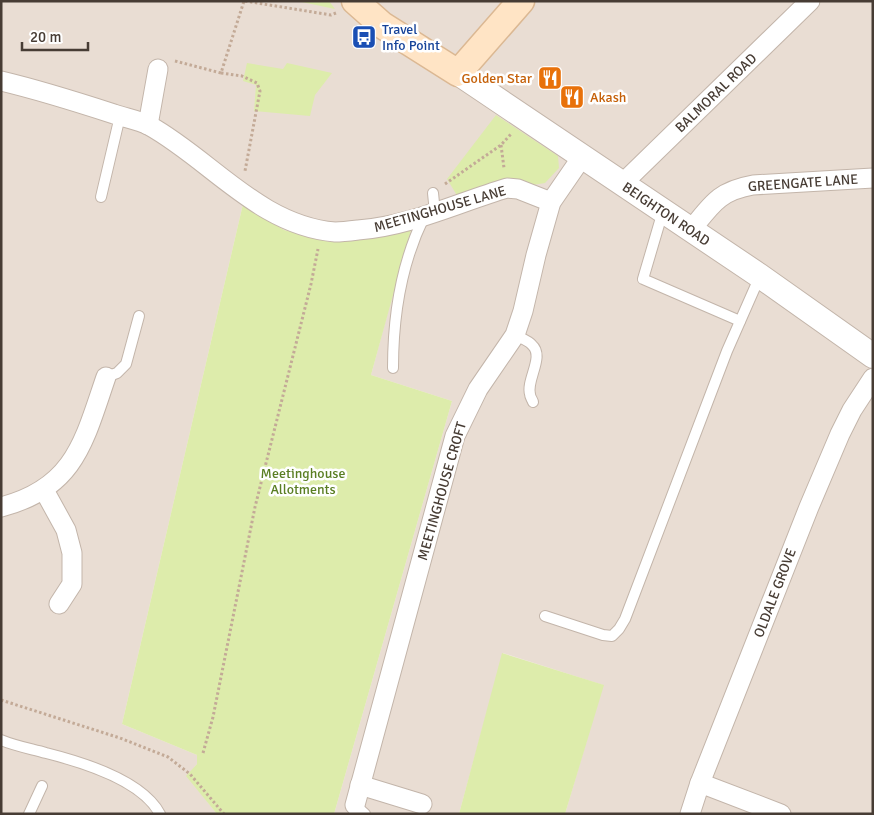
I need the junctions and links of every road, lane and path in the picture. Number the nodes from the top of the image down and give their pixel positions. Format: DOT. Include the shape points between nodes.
graph roads {
  1 [pos="245,1"];
  2 [pos="521,1"];
  3 [pos="810,1"];
  4 [pos="357,3"];
  5 [pos="158,69"];
  6 [pos="221,73"];
  7 [pos="458,73"];
  8 [pos="1,81"];
  9 [pos="120,116"];
  10 [pos="524,118"];
  11 [pos="148,125"];
  12 [pos="502,145"];
  13 [pos="582,157"];
  14 [pos="505,172"];
  15 [pos="873,178"];
  16 [pos="622,184"];
  17 [pos="235,189"];
  18 [pos="433,193"];
  19 [pos="101,196"];
  20 [pos="551,202"];
  21 [pos="663,211"];
  22 [pos="429,215"];
  23 [pos="322,230"];
  24 [pos="691,230"];
  25 [pos="760,276"];
  26 [pos="139,316"];
  27 [pos="740,321"];
  28 [pos="515,335"];
  29 [pos="873,356"];
  30 [pos="393,368"];
  31 [pos="106,378"];
  32 [pos="873,378"];
  33 [pos="533,402"];
  34 [pos="44,490"];
  35 [pos="1,507"];
  36 [pos="59,604"];
  37 [pos="545,616"];
  38 [pos="1,700"];
  39 [pos="1,740"];
  40 [pos="203,753"];
  41 [pos="700,784"];
  42 [pos="42,786"];
  43 [pos="360,786"];
  44 [pos="422,804"];
  45 [pos="360,809"];
  46 [pos="29,814"];
  47 [pos="160,814"];
  48 [pos="224,814"];
  49 [pos="690,814"];
  50 [pos="781,814"];
  1 -- 4 [label="path" via="331,15"];
  1 -- 6 [label="path"];
  2 -- 7 [label="main road"];
  3 -- 16 [label="street, BALMORAL ROAD"];
  4 -- 7 [label="main road" via="382,25"];
  5 -- 6 [label="path" via="171,60"];
  5 -- 11 [label="street"];
  6 -- 17 [label="path" via="242,76 257,83 260,91 245,173"];
  7 -- 10 [label="street, BEIGHTON ROAD"];
  8 -- 9 [label="street, MEETINGHOUSE LANE"];
  9 -- 11 [label="street, MEETINGHOUSE LANE"];
  9 -- 19 [label="lane"];
  10 -- 12 [label="path"];
  10 -- 13 [label="street, BEIGHTON ROAD"];
  11 -- 17 [label="street, MEETINGHOUSE LANE"];
  12 -- 14 [label="path"];
  12 -- 18 [label="path"];
  13 -- 16 [label="street, BEIGHTON ROAD"];
  13 -- 20 [label="street, MEETINGHOUSE CROFT"];
  15 -- 24 [label="street, GREENGATE LANE" via="754,184 737,188 720,196"];
  16 -- 21 [label="street, BEIGHTON ROAD"];
  17 -- 23 [label="street, MEETINGHOUSE LANE" via="290,221"];
  18 -- 22 [label="lane"];
  20 -- 22 [label="street, MEETINGHOUSE LANE" via="507,188"];
  20 -- 28 [label="street, MEETINGHOUSE CROFT"];
  21 -- 24 [label="street, BEIGHTON ROAD"];
  21 -- 27 [label="lane" via="643,279"];
  22 -- 23 [label="street, MEETINGHOUSE LANE" via="372,229"];
  22 -- 30 [label="lane" via="406,263 394,320"];
  23 -- 40 [label="path" via="255,506 215,709"];
  24 -- 25 [label="street, BEIGHTON ROAD"];
  25 -- 27 [label="lane"];
  25 -- 29 [label="street, BEIGHTON ROAD"];
  26 -- 31 [label="lane" via="126,364"];
  27 -- 37 [label="lane" via="619,629 612,636 603,635"];
  28 -- 33 [label="lane" via="536,349 529,394"];
  28 -- 43 [label="street, MEETINGHOUSE CROFT" via="478,388 455,436"];
  31 -- 34 [label="street" via="88,431 72,462"];
  32 -- 41 [label="street, OLDALE GROVE" via="852,410 832,452"];
  34 -- 35 [label="street" via="18,503"];
  34 -- 36 [label="street" via="66,530 72,553 72,584"];
  38 -- 48 [label="path" via="168,757 190,774"];
  39 -- 47 [label="lane" via="66,758 125,780 156,806"];
  41 -- 49 [label="street, OLDALE GROVE"];
  41 -- 50 [label="street"];
  42 -- 46 [label="lane"];
  43 -- 44 [label="street"];
  43 -- 45 [label="street, MEETINGHOUSE CROFT"];
}
